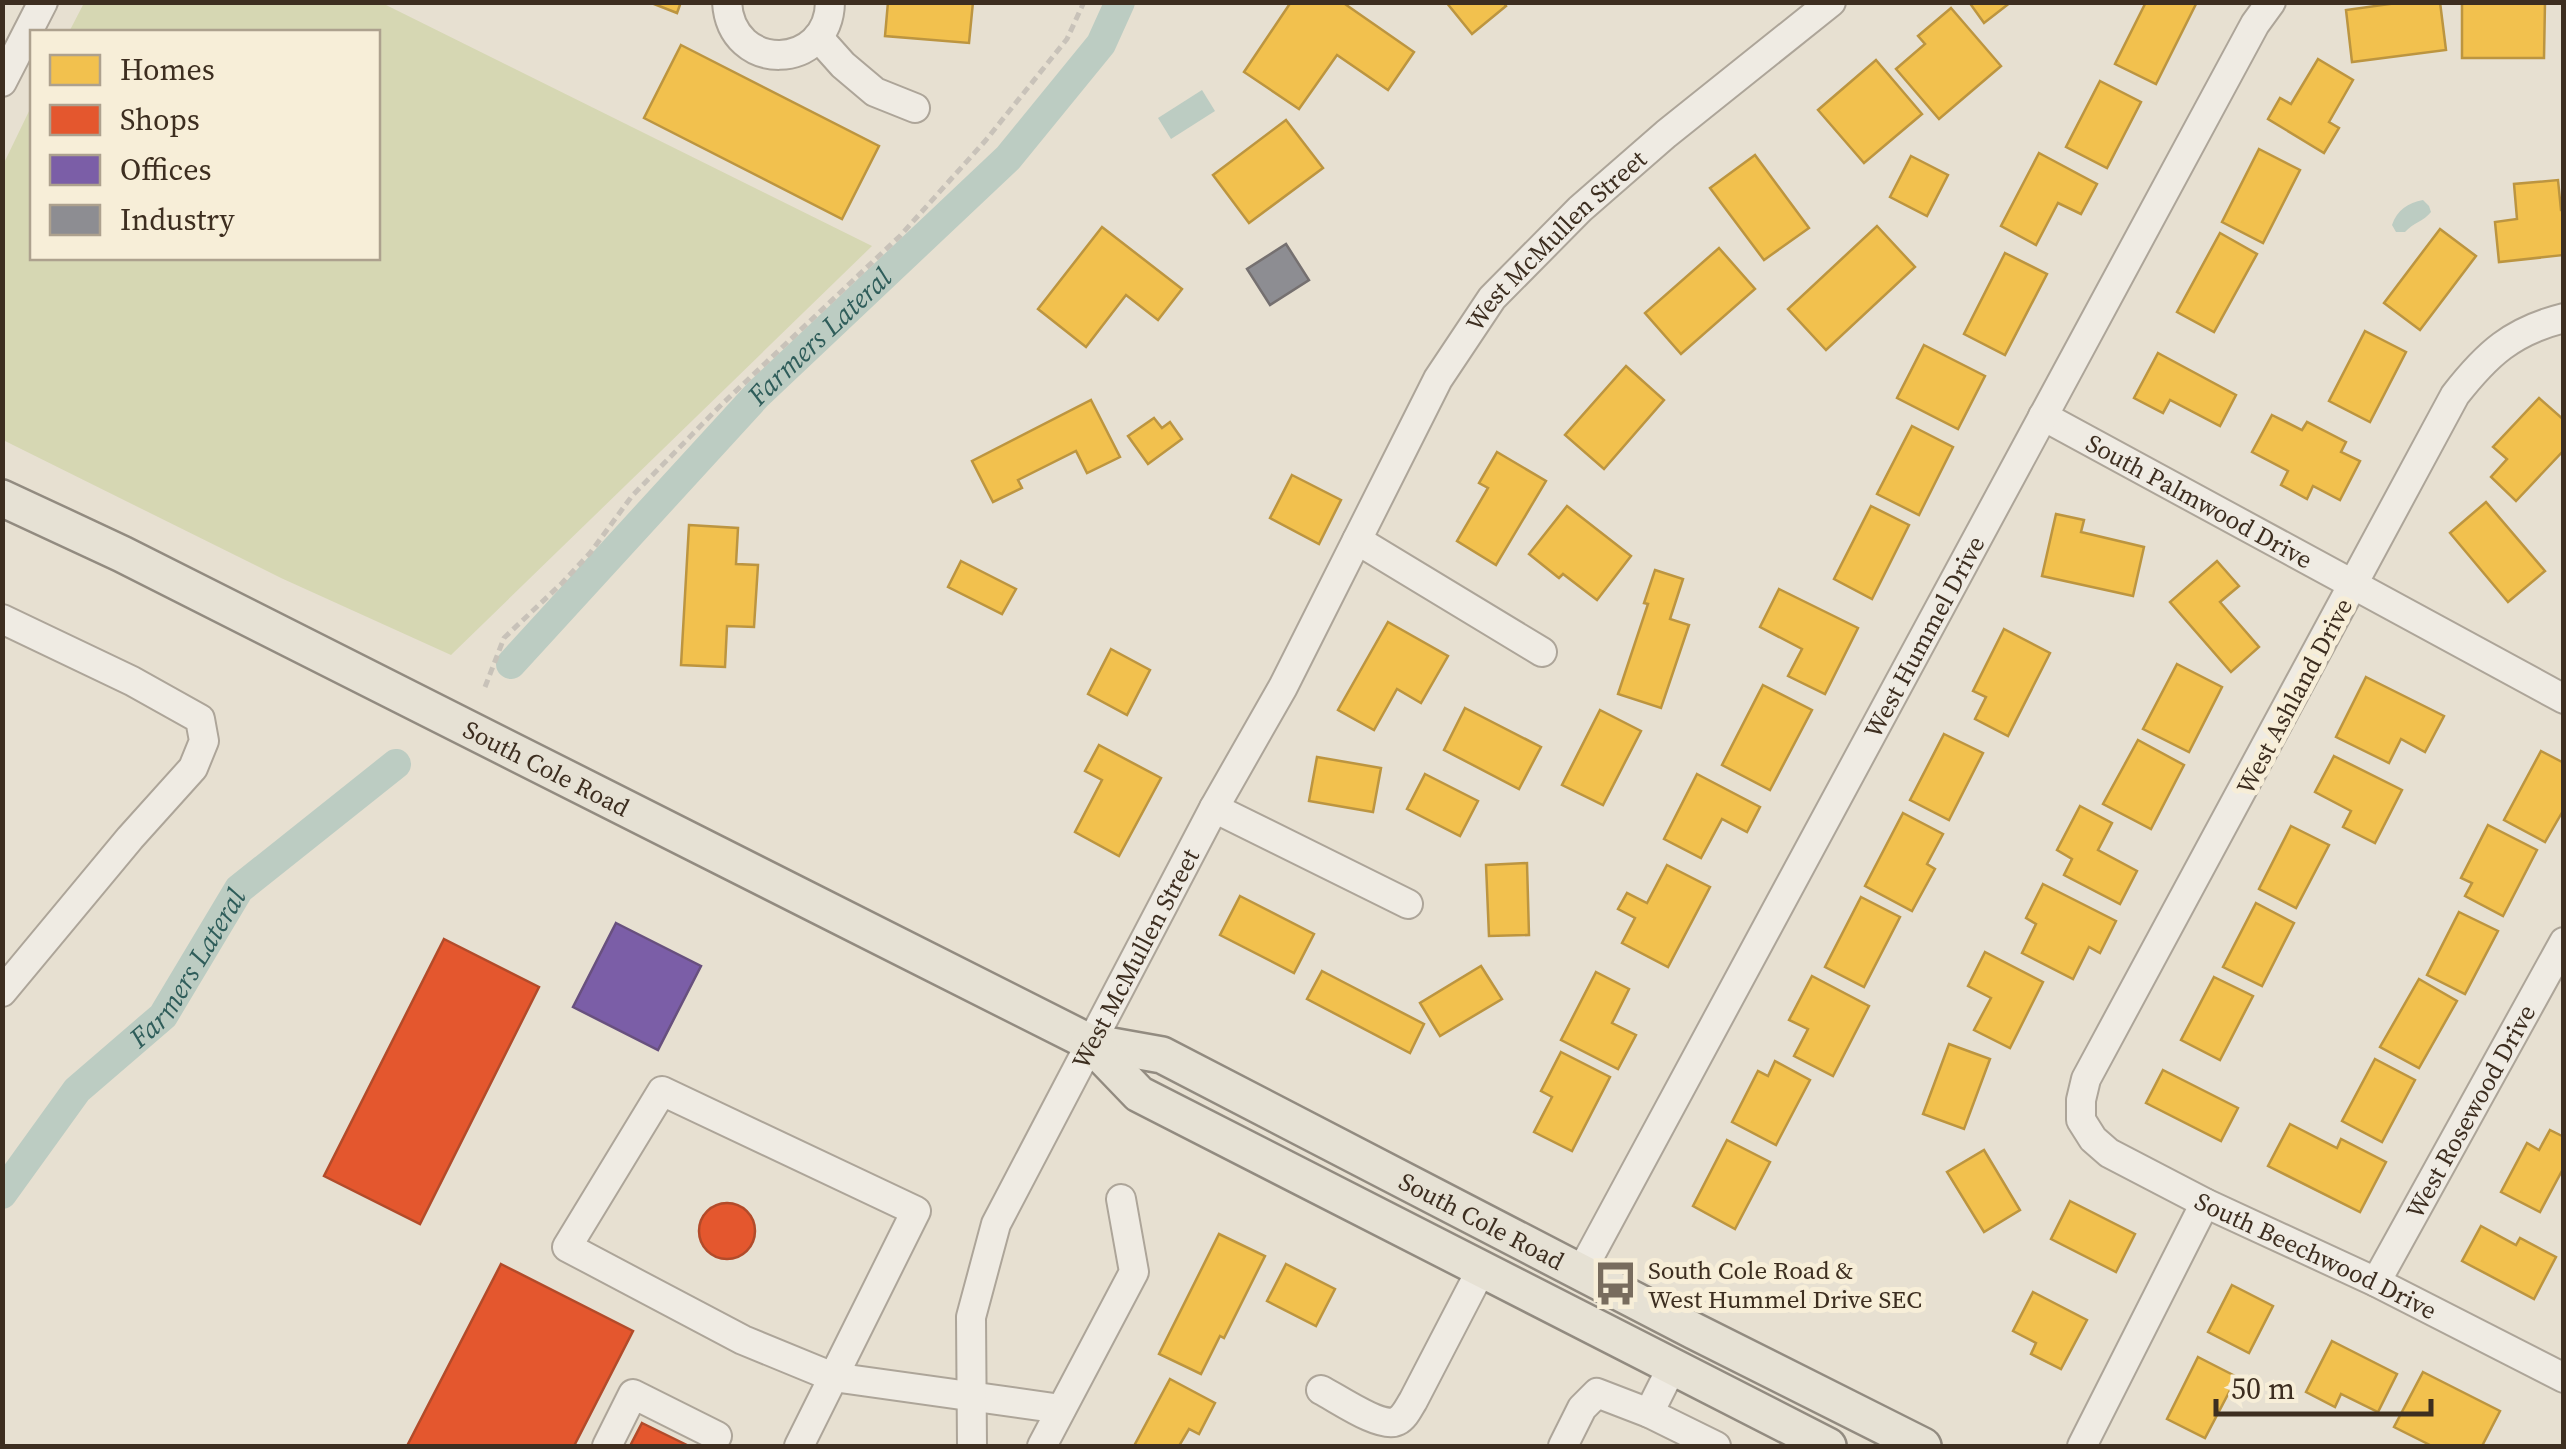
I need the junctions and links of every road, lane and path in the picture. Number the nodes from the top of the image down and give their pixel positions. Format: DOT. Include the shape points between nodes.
graph roads {
  1 [pos="43,2"];
  2 [pos="727,2"];
  3 [pos="830,2"];
  4 [pos="1084,2"];
  5 [pos="1831,2"];
  6 [pos="2272,2"];
  7 [pos="818,37"];
  8 [pos="2,82"];
  9 [pos="915,108"];
  10 [pos="2564,318"];
  11 [pos="2043,416"];
  12 [pos="2,498"];
  13 [pos="1358,540"];
  14 [pos="2354,584"];
  15 [pos="2,620"];
  16 [pos="1542,652"];
  17 [pos="484,687"];
  18 [pos="2564,700"];
  19 [pos="1214,808"];
  20 [pos="1408,904"];
  21 [pos="2564,942"];
  22 [pos="4,986"];
  23 [pos="1090,1042"];
  24 [pos="2081,1120"];
  25 [pos="1121,1199"];
  26 [pos="2205,1203"];
  27 [pos="1481,1270"];
  28 [pos="1581,1272"];
  29 [pos="2376,1282"];
  30 [pos="1672,1367"];
  31 [pos="833,1377"];
  32 [pos="2564,1378"];
  33 [pos="1320,1390"];
  34 [pos="972,1396"];
  35 [pos="1839,1404"];
  36 [pos="1061,1409"];
  37 [pos="1649,1414"];
  38 [pos="722,1443"];
  39 [pos="1821,1445"];
  40 [pos="607,1446"];
  41 [pos="798,1446"];
  42 [pos="972,1446"];
  43 [pos="1042,1446"];
  44 [pos="1562,1446"];
  45 [pos="1716,1446"];
  46 [pos="1923,1446"];
  47 [pos="2082,1446"];
  1 -- 8 [label="street"];
  2 -- 7 [label="street" via="732,28 752,49 794,54"];
  3 -- 7 [label="street"];
  4 -- 17 [label="path" via="1044,68 900,236 720,406 632,496 590,553 504,638"];
  5 -- 13 [label="street, West McMullen Street" via="1637,159 1492,298 1438,378"];
  6 -- 11 [label="street, West Hummel Drive"];
  7 -- 9 [label="street" via="875,92"];
  10 -- 14 [label="street, West Ashland Drive" via="2511,338 2480,363 2455,395"];
  11 -- 14 [label="street, South Palmwood Drive"];
  11 -- 28 [label="street, West Hummel Drive"];
  12 -- 23 [label="main road, South Cole Road"];
  13 -- 16 [label="street"];
  13 -- 19 [label="street, West McMullen Street"];
  14 -- 18 [label="street, South Palmwood Drive"];
  14 -- 24 [label="street, West Ashland Drive" via="2086,1079"];
  15 -- 22 [label="street" via="200,719 204,740 194,768"];
  19 -- 20 [label="street"];
  19 -- 23 [label="street, West McMullen Street"];
  21 -- 29 [label="street, West Rosewood Drive"];
  23 -- 27 [label="main road, South Cole Road" via="1139,1094"];
  23 -- 28 [label="main road, South Cole Road" via="1162,1054"];
  23 -- 34 [label="street, West McMullen Street" via="996,1224 971,1317"];
  24 -- 26 [label="street, South Beechwood Drive" via="2109,1153"];
  25 -- 36 [label="street" via="1134,1272"];
  26 -- 29 [label="street, South Beechwood Drive"];
  26 -- 47 [label="street"];
  27 -- 30 [label="main road, South Cole Road"];
  27 -- 33 [label="street" via="1396,1422 1383,1423"];
  28 -- 35 [label="main road, South Cole Road"];
  29 -- 32 [label="street, South Beechwood Drive"];
  30 -- 37 [label="street"];
  30 -- 39 [label="main road, South Cole Road"];
  31 -- 31 [label="street" via="742,1340 567,1247 662,1091 916,1210"];
  31 -- 34 [label="street"];
  31 -- 41 [label="street"];
  34 -- 36 [label="street"];
  34 -- 42 [label="street, West McMullen Street"];
  35 -- 39 [label="street"];
  35 -- 46 [label="main road, South Cole Road"];
  36 -- 43 [label="street"];
  37 -- 44 [label="street" via="1597,1393"];
  37 -- 45 [label="street"];
  38 -- 40 [label="street" via="634,1394"];
}
